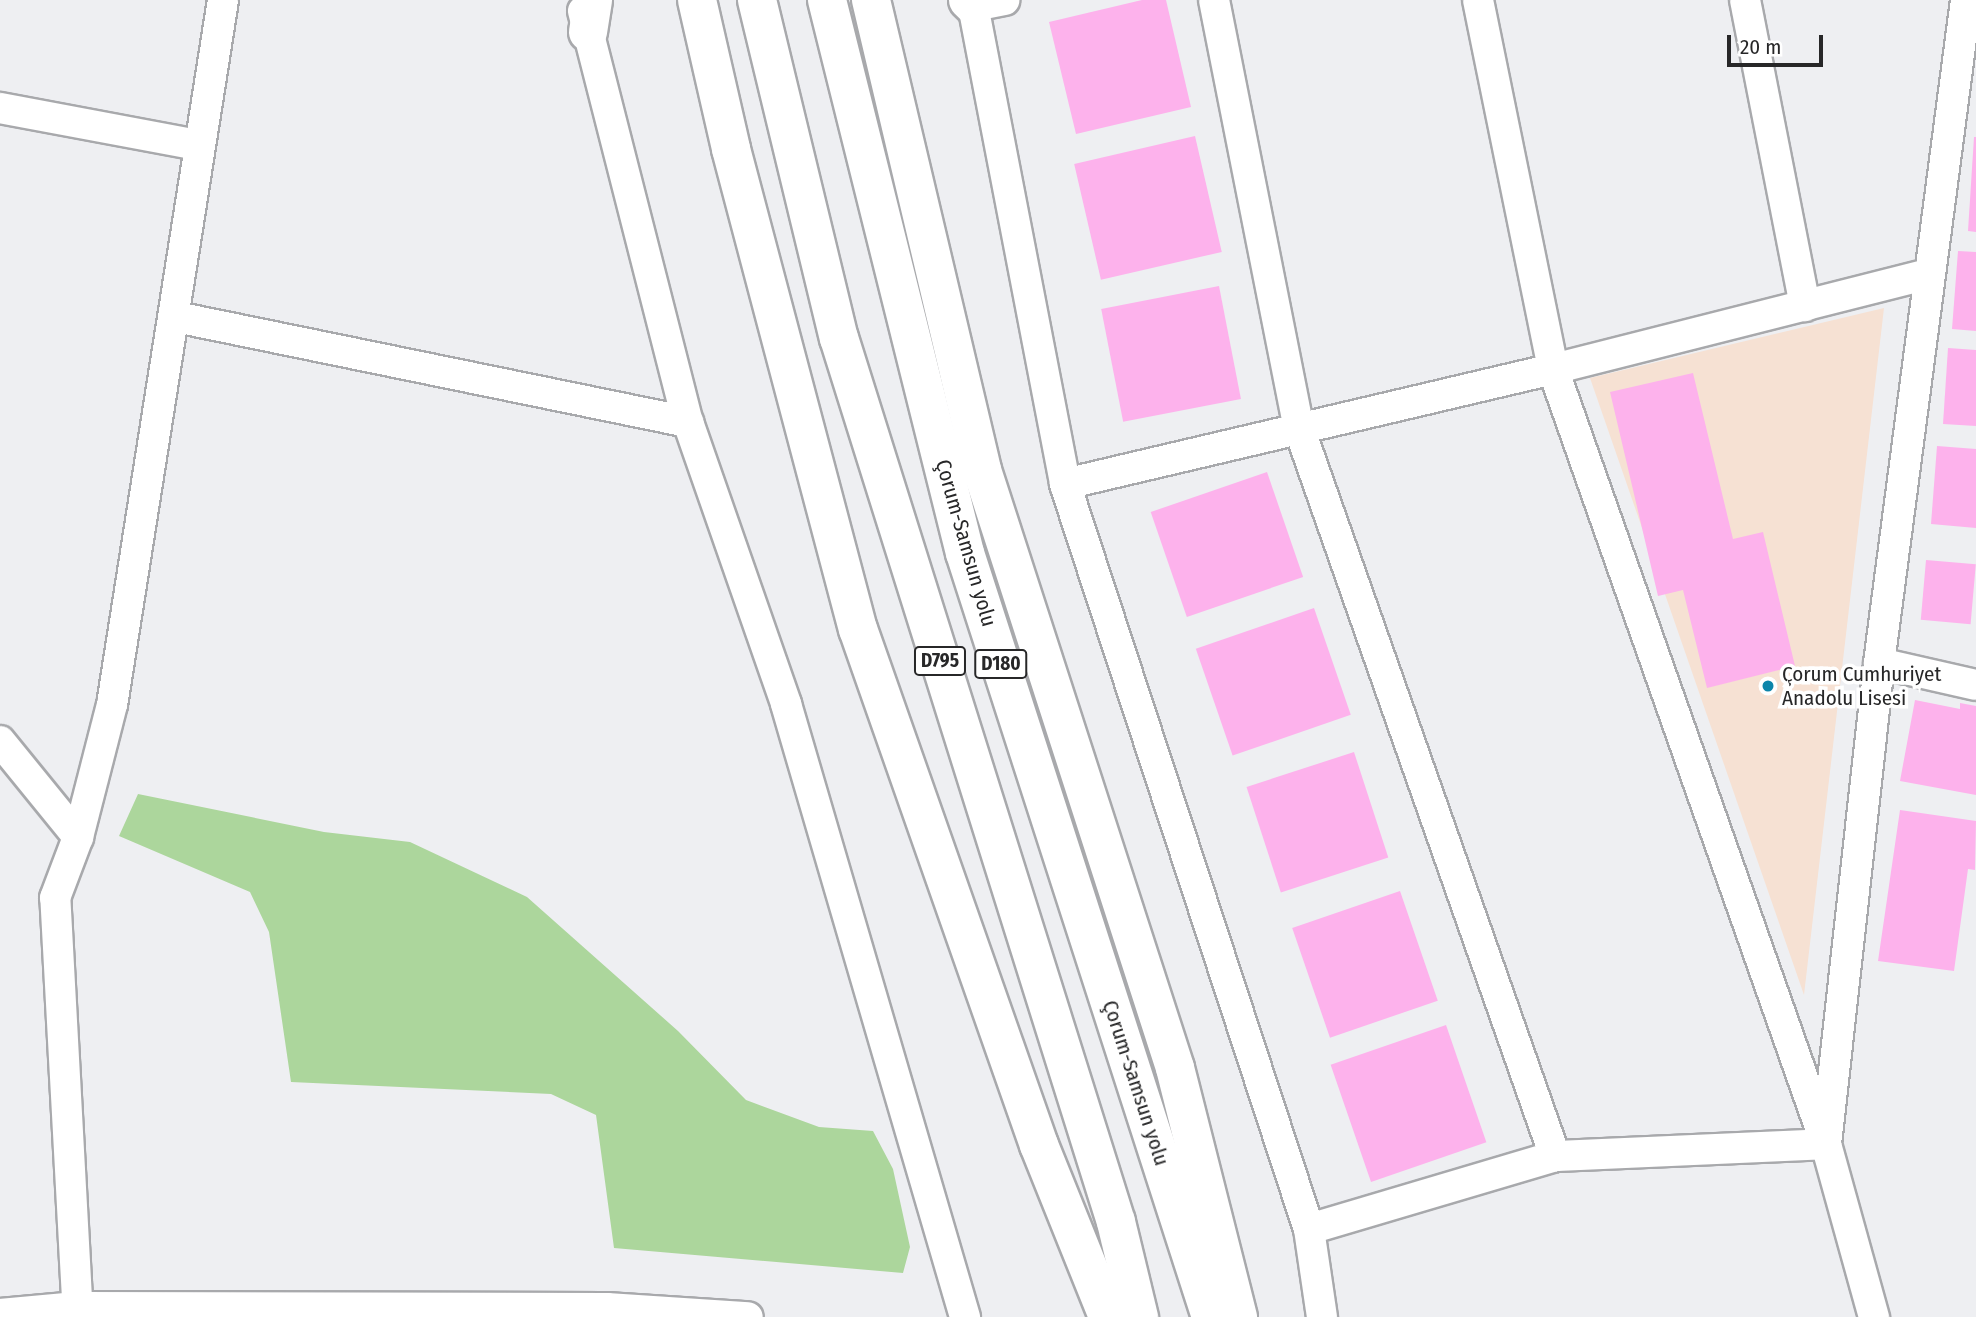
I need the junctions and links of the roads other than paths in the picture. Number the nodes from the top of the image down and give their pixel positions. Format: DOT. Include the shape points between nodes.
graph roads {
  1 [pos="223,0"];
  2 [pos="698,0"];
  3 [pos="757,0"];
  4 [pos="827,0"];
  5 [pos="871,0"];
  6 [pos="1214,0"];
  7 [pos="1478,0"];
  8 [pos="1745,0"];
  9 [pos="979,1"];
  10 [pos="587,11"];
  11 [pos="1969,22"];
  12 [pos="0,108"];
  13 [pos="198,145"];
  14 [pos="1928,274"];
  15 [pos="1805,306"];
  16 [pos="176,317"];
  17 [pos="1553,369"];
  18 [pos="688,422"];
  19 [pos="1299,428"];
  20 [pos="1065,484"];
  21 [pos="1879,663"];
  22 [pos="1976,685"];
  23 [pos="0,741"];
  24 [pos="78,836"];
  25 [pos="1826,1144"];
  26 [pos="1555,1156"];
  27 [pos="1309,1229"];
  28 [pos="78,1312"];
  29 [pos="607,1312"];
  30 [pos="0,1314"];
  31 [pos="748,1317"];
  32 [pos="965,1317"];
  33 [pos="1108,1317"];
  34 [pos="1139,1317"];
  35 [pos="1211,1317"];
  36 [pos="1238,1317"];
  37 [pos="1322,1317"];
  38 [pos="1874,1317"];
  1 -- 13 [label="street"];
  2 -- 33 [label="highway" via="731,149 858,629 1039,1145"];
  3 -- 34 [label="highway, D795" via="839,338 1116,1222"];
  4 -- 35 [label="highway, Çorum-Samsun yolu / D180" via="965,552"];
  5 -- 36 [label="highway" via="982,470 1175,1068"];
  6 -- 19 [label="street"];
  7 -- 17 [label="street"];
  8 -- 15 [label="street"];
  9 -- 20 [label="street"];
  10 -- 18 [label="street"];
  11 -- 14 [label="street"];
  12 -- 13 [label="street"];
  13 -- 16 [label="street"];
  14 -- 15 [label="street"];
  14 -- 21 [label="street"];
  15 -- 17 [label="street"];
  16 -- 18 [label="street"];
  16 -- 24 [label="street" via="112,705"];
  17 -- 19 [label="street"];
  17 -- 25 [label="street"];
  18 -- 32 [label="street" via="786,704"];
  19 -- 20 [label="street"];
  19 -- 26 [label="street"];
  20 -- 27 [label="street"];
  21 -- 22 [label="street"];
  21 -- 25 [label="street"];
  23 -- 24 [label="street"];
  24 -- 28 [label="street" via="55,898"];
  25 -- 26 [label="street"];
  25 -- 38 [label="street"];
  26 -- 27 [label="street"];
  27 -- 37 [label="street"];
  28 -- 29 [label="street"];
  28 -- 30 [label="street"];
  29 -- 31 [label="street"];
}
